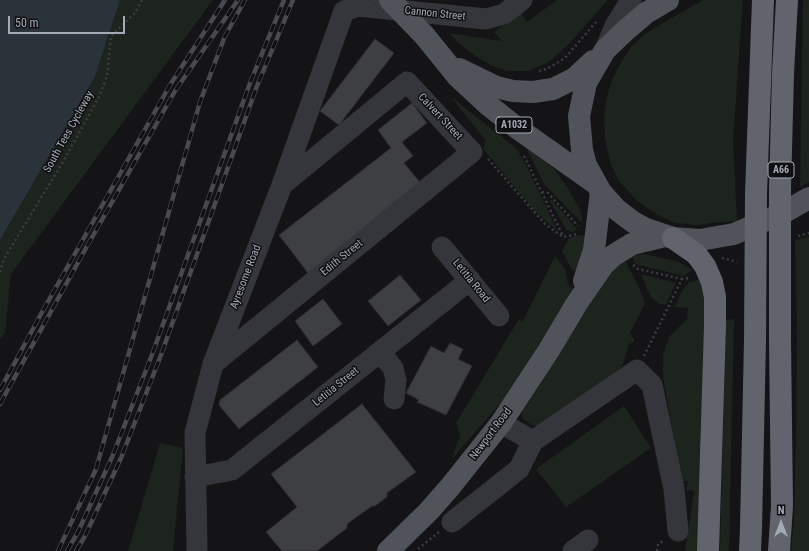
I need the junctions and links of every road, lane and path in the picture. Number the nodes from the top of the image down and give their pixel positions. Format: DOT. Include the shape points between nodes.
graph roads {
  1 [pos="142,0"];
  2 [pos="390,0"];
  3 [pos="522,0"];
  4 [pos="631,0"];
  5 [pos="668,0"];
  6 [pos="763,0"];
  7 [pos="788,0"];
  8 [pos="344,11"];
  9 [pos="599,18"];
  10 [pos="603,52"];
  11 [pos="441,56"];
  12 [pos="536,72"];
  13 [pos="472,152"];
  14 [pos="282,185"];
  15 [pos="598,187"];
  16 [pos="541,192"];
  17 [pos="809,198"];
  18 [pos="590,236"];
  19 [pos="669,237"];
  20 [pos="442,247"];
  21 [pos="620,252"];
  22 [pos="705,266"];
  23 [pos="0,272"];
  24 [pos="470,280"];
  25 [pos="682,280"];
  26 [pos="577,303"];
  27 [pos="499,316"];
  28 [pos="380,352"];
  29 [pos="212,364"];
  30 [pos="637,370"];
  31 [pos="394,399"];
  32 [pos="501,422"];
  33 [pos="533,441"];
  34 [pos="195,477"];
  35 [pos="452,522"];
  36 [pos="678,531"];
  37 [pos="197,551"];
  38 [pos="388,551"];
  39 [pos="416,551"];
  40 [pos="708,551"];
  41 [pos="750,551"];
  42 [pos="780,551"];
  1 -- 23 [label="path, South Tees Cycleway" via="136,13 111,36 107,76 99,96 4,259"];
  2 -- 11 [label="main road, A1032, bridge"];
  3 -- 8 [label="street, Cannon Street" via="504,14 486,19 358,6"];
  4 -- 10 [label="street"];
  5 -- 10 [label="main road" via="646,13"];
  6 -- 41 [label="highway, A66, bridge" via="756,194"];
  7 -- 42 [label="highway, A66, bridge" via="780,189"];
  8 -- 14 [label="street, Ayresome Road"];
  9 -- 12 [label="path" via="565,58 547,69"];
  10 -- 11 [label="main road, A1032" via="575,78 553,89 533,92 496,87 461,70"];
  10 -- 15 [label="main road" via="586,84 579,116 586,165"];
  11 -- 15 [label="main road, A1032" via="458,77 487,104"];
  13 -- 14 [label="street, Calvert Street" via="407,82"];
  13 -- 18 [label="path" via="480,149 545,224 563,237"];
  13 -- 29 [label="street, Edith Street"];
  14 -- 29 [label="street, Ayresome Road"];
  15 -- 18 [label="main road, Newport Road"];
  15 -- 19 [label="main road" via="616,209 633,222"];
  16 -- 18 [label="path" via="548,193"];
  17 -- 19 [label="main road" via="783,213 734,234 700,240"];
  18 -- 26 [label="main road, Newport Road" via="591,261"];
  19 -- 21 [label="main road, Newport Road" via="632,244"];
  19 -- 22 [label="highway" via="696,254"];
  20 -- 24 [label="street, Letitia Road"];
  21 -- 25 [label="path" via="638,269"];
  21 -- 26 [label="main road, Newport Road" via="604,264"];
  22 -- 25 [label="path" via="690,278"];
  22 -- 40 [label="highway" via="712,282 715,305"];
  24 -- 27 [label="street, Letitia Road"];
  24 -- 28 [label="street, Letitia Street"];
  25 -- 30 [label="path"];
  26 -- 32 [label="main road, Newport Road"];
  28 -- 31 [label="street" via="393,368 396,380"];
  28 -- 34 [label="street, Letitia Street" via="232,470"];
  29 -- 34 [label="street, Ayresome Road" via="195,433"];
  30 -- 33 [label="street"];
  30 -- 36 [label="street" via="652,385 674,489"];
  32 -- 33 [label="street"];
  32 -- 38 [label="main road, Newport Road" via="446,492"];
  33 -- 35 [label="street" via="519,469"];
  34 -- 37 [label="street, Ayresome Road"];
  35 -- 39 [label="path"];
}
